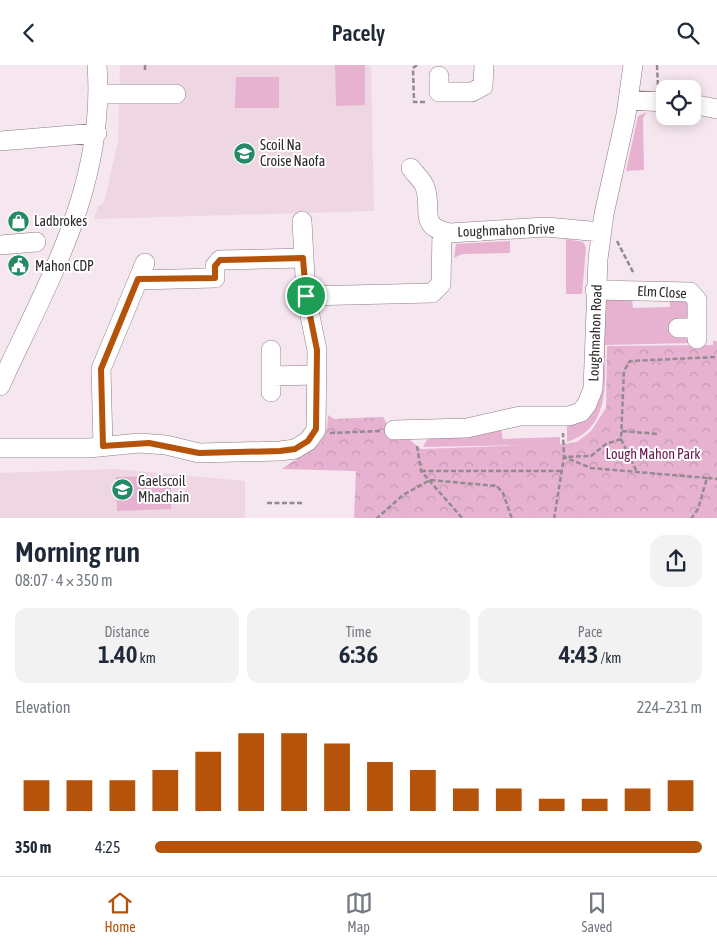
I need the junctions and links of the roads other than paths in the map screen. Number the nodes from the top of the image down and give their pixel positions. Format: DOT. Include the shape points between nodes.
graph roads {
  1 [pos="97,65"];
  2 [pos="484,65"];
  3 [pos="633,65"];
  4 [pos="439,76"];
  5 [pos="99,94"];
  6 [pos="176,94"];
  7 [pos="656,96"];
  8 [pos="628,100"];
  9 [pos="701,106"];
  10 [pos="717,109"];
  11 [pos="97,133"];
  12 [pos="0,141"];
  13 [pos="411,168"];
  14 [pos="442,231"];
  15 [pos="297,232"];
  16 [pos="608,236"];
  17 [pos="36,242"];
  18 [pos="0,245"];
  19 [pos="303,258"];
  20 [pos="595,290"];
  21 [pos="306,296"];
  22 [pos="678,328"];
  23 [pos="271,350"];
  24 [pos="317,375"];
  25 [pos="0,386"];
  26 [pos="394,430"];
  27 [pos="103,446"];
  28 [pos="0,448"];
  1 -- 5 [label="street"];
  2 -- 4 [label="street" via="483,86 472,92 439,92"];
  3 -- 8 [label="street, Loughmahon Road"];
  5 -- 6 [label="street"];
  5 -- 11 [label="street"];
  7 -- 8 [label="street"];
  8 -- 16 [label="street, Loughmahon Road"];
  9 -- 10 [label="street"];
  11 -- 12 [label="street"];
  11 -- 25 [label="street" via="76,217"];
  13 -- 14 [label="street, Loughmahon Drive" via="425,187 432,225"];
  14 -- 16 [label="street, Loughmahon Drive" via="547,227"];
  14 -- 21 [label="street" via="439,287 426,295"];
  15 -- 19 [label="street"];
  16 -- 20 [label="street, Loughmahon Road"];
  17 -- 18 [label="street"];
  19 -- 21 [label="street"];
  19 -- 27 [label="street" via="220,260 215,266 215,278 142,271 101,369"];
  20 -- 22 [label="street, Elm Close" via="690,292 697,300 697,333"];
  20 -- 26 [label="street, Loughmahon Road" via="593,389 588,404 581,412 563,416 520,416 467,428"];
  21 -- 24 [label="street" via="316,340"];
  23 -- 24 [label="street" via="271,384"];
  24 -- 27 [label="street" via="316,429 308,441 295,449 199,453 149,443"];
  27 -- 28 [label="street"];
}
